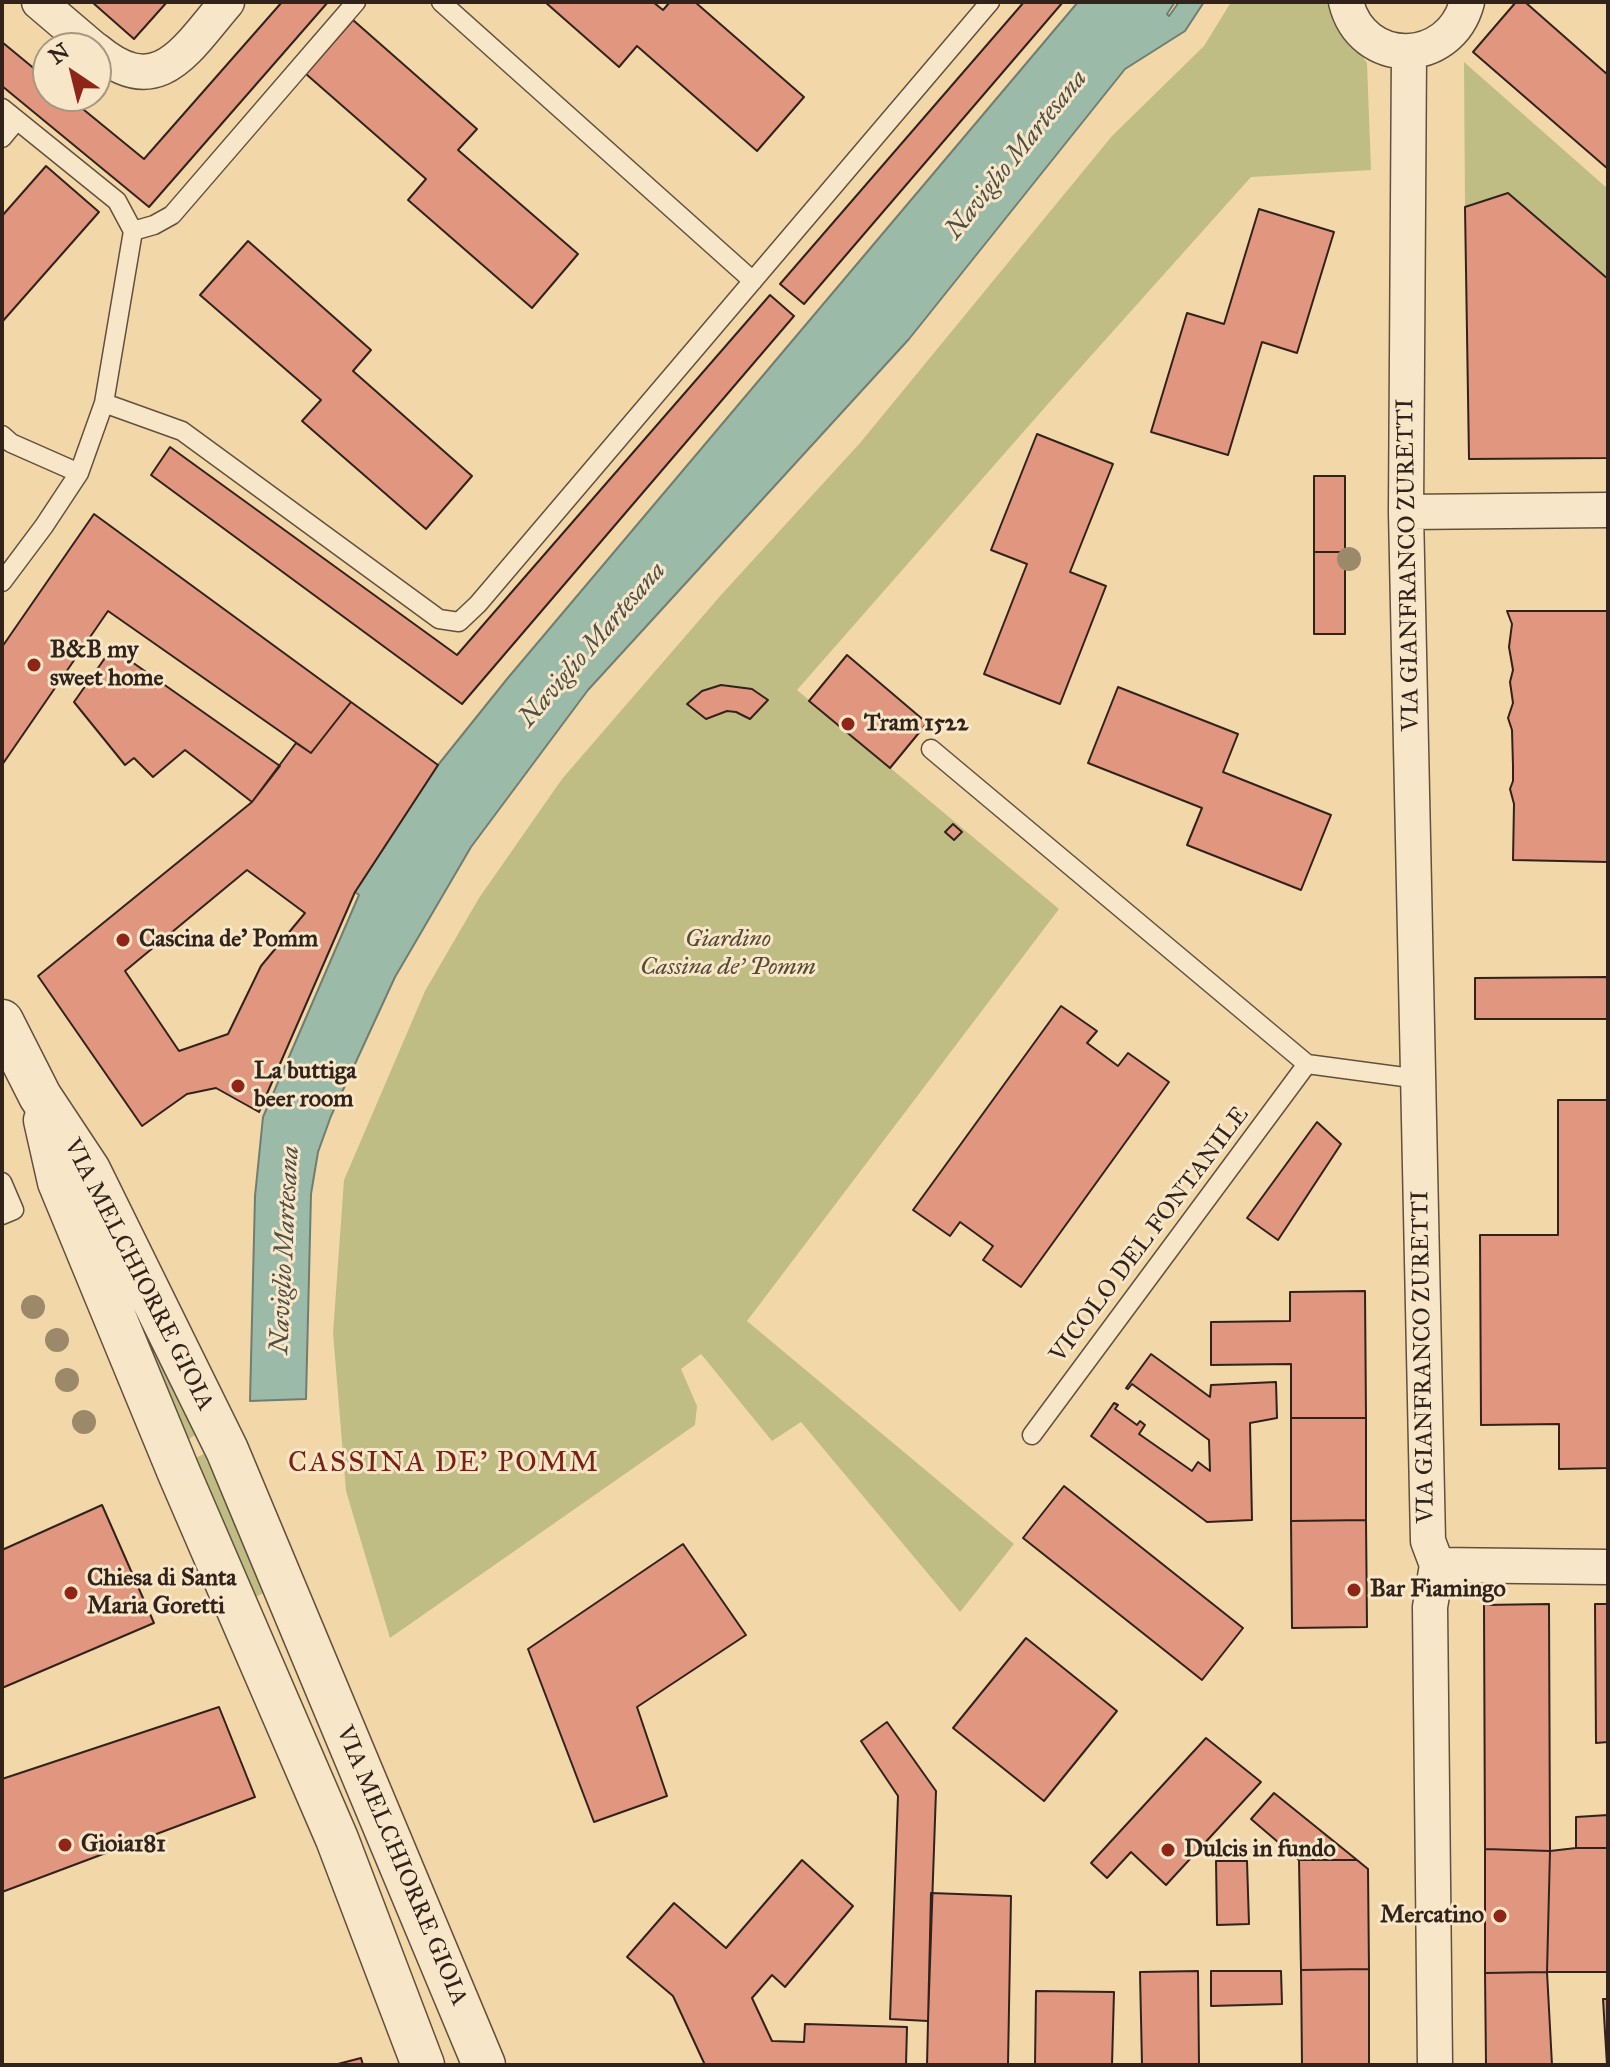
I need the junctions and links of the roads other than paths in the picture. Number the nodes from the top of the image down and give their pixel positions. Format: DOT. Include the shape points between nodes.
graph roads {
  1 [pos="39,2"];
  2 [pos="227,2"];
  3 [pos="356,2"];
  4 [pos="441,2"];
  5 [pos="990,2"];
  6 [pos="1346,2"];
  7 [pos="1467,2"];
  8 [pos="75,32"];
  9 [pos="1409,52"];
  10 [pos="112,64"];
  11 [pos="2,108"];
  12 [pos="17,120"];
  13 [pos="2,138"];
  14 [pos="133,231"];
  15 [pos="753,281"];
  16 [pos="104,403"];
  17 [pos="2,435"];
  18 [pos="79,473"];
  19 [pos="1608,510"];
  20 [pos="1406,512"];
  21 [pos="2,582"];
  22 [pos="931,749"];
  23 [pos="2,1021"];
  24 [pos="1307,1064"];
  25 [pos="1419,1079"];
  26 [pos="40,1096"];
  27 [pos="2,1182"];
  28 [pos="2,1215"];
  29 [pos="1032,1435"];
  30 [pos="1437,1565"];
  31 [pos="1608,1567"];
  32 [pos="423,2065"];
  33 [pos="484,2065"];
  34 [pos="1435,2065"];
  1 -- 8 [label="street"];
  2 -- 10 [label="street" via="180,57 155,72 133,73"];
  3 -- 14 [label="lane" via="172,215"];
  4 -- 15 [label="lane"];
  5 -- 15 [label="lane"];
  6 -- 9 [label="street" via="1355,24 1372,41"];
  7 -- 9 [label="street" via="1446,37"];
  9 -- 20 [label="street, VIA GIANFRANCO ZURETTI"];
  11 -- 12 [label="lane"];
  12 -- 13 [label="lane"];
  12 -- 14 [label="lane" via="117,201"];
  14 -- 16 [label="lane"];
  15 -- 16 [label="lane" via="459,622 439,619 182,431"];
  16 -- 18 [label="lane"];
  17 -- 18 [label="lane"];
  18 -- 21 [label="lane"];
  19 -- 20 [label="street"];
  20 -- 25 [label="street, VIA GIANFRANCO ZURETTI"];
  22 -- 24 [label="lane"];
  23 -- 26 [label="street"];
  24 -- 25 [label="lane"];
  24 -- 29 [label="lane, VICOLO DEL FONTANILE"];
  25 -- 30 [label="street, VIA GIANFRANCO ZURETTI" via="1428,1541"];
  26 -- 32 [label="street, VIA MELCHIORRE GIOIA" via="59,1182 337,1839"];
  26 -- 33 [label="street, VIA MELCHIORRE GIOIA" via="89,1170 227,1450"];
  27 -- 28 [label="lane" via="14,1210"];
  30 -- 31 [label="street"];
  30 -- 34 [label="street, VIA GIANFRANCO ZURETTI" via="1430,1607"];
}
